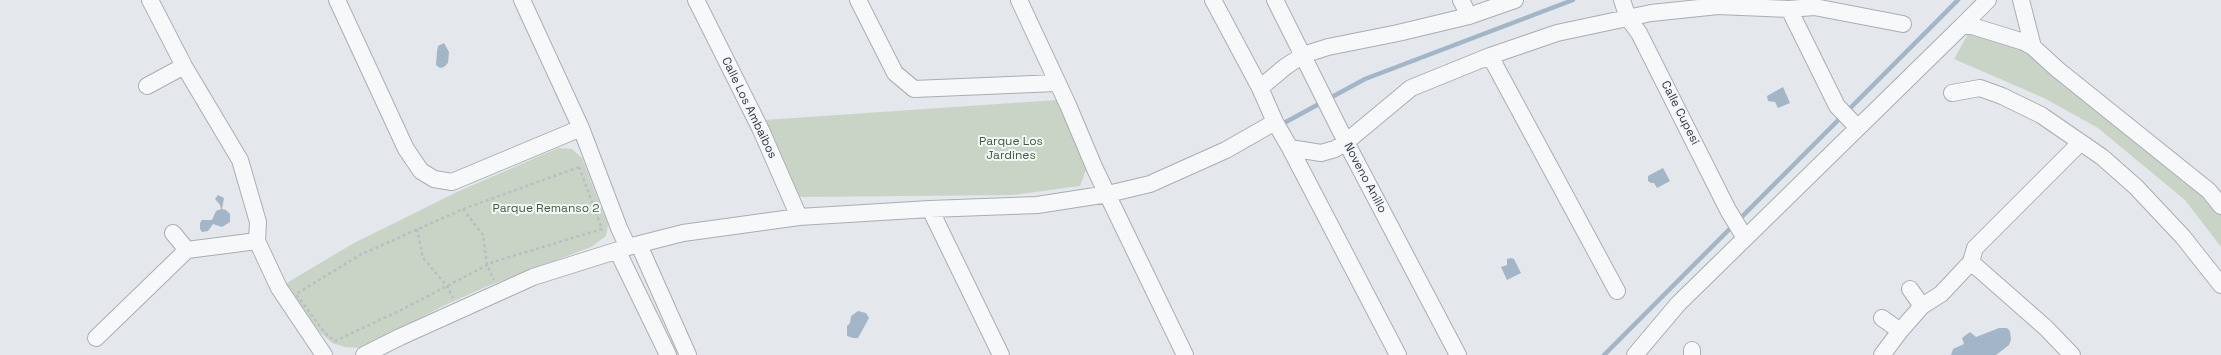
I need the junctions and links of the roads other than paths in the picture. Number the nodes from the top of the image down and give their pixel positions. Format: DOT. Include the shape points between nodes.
graph roads {
  1 [pos="150,0"];
  2 [pos="338,0"];
  3 [pos="522,0"];
  4 [pos="696,0"];
  5 [pos="858,0"];
  6 [pos="1019,0"];
  7 [pos="1213,0"];
  8 [pos="1275,0"];
  9 [pos="1462,0"];
  10 [pos="1515,0"];
  11 [pos="1622,0"];
  12 [pos="1988,0"];
  13 [pos="2021,0"];
  14 [pos="1789,9"];
  15 [pos="1469,16"];
  16 [pos="1628,18"];
  17 [pos="1903,24"];
  18 [pos="1962,26"];
  19 [pos="2033,47"];
  20 [pos="1304,55"];
  21 [pos="1490,56"];
  22 [pos="184,66"];
  23 [pos="1057,82"];
  24 [pos="147,86"];
  25 [pos="1260,88"];
  26 [pos="1952,93"];
  27 [pos="1275,122"];
  28 [pos="581,128"];
  29 [pos="1858,128"];
  30 [pos="1346,142"];
  31 [pos="2080,143"];
  32 [pos="1290,148"];
  33 [pos="1108,194"];
  34 [pos="2221,206"];
  35 [pos="930,209"];
  36 [pos="799,217"];
  37 [pos="173,233"];
  38 [pos="1745,238"];
  39 [pos="257,241"];
  40 [pos="628,248"];
  41 [pos="187,250"];
  42 [pos="1970,262"];
  43 [pos="2221,285"];
  44 [pos="1910,289"];
  45 [pos="1617,291"];
  46 [pos="1922,306"];
  47 [pos="1882,318"];
  48 [pos="1900,331"];
  49 [pos="96,338"];
  50 [pos="1638,354"];
  51 [pos="324,355"];
  52 [pos="364,355"];
  53 [pos="668,355"];
  54 [pos="688,355"];
  55 [pos="1001,355"];
  56 [pos="1185,355"];
  57 [pos="1398,355"];
  58 [pos="1458,355"];
  59 [pos="1882,355"];
  60 [pos="2072,355"];
  1 -- 22 [label="street"];
  2 -- 28 [label="street" via="406,149 421,171 434,179 452,182"];
  3 -- 28 [label="street"];
  4 -- 36 [label="street, Calle Los Ambaibos" via="761,130"];
  5 -- 23 [label="street" via="895,74 914,89"];
  6 -- 23 [label="street"];
  7 -- 25 [label="street"];
  8 -- 20 [label="street, Noveno Anillo"];
  9 -- 15 [label="street"];
  10 -- 15 [label="street"];
  11 -- 16 [label="street, Calle Cupesi"];
  12 -- 18 [label="street"];
  13 -- 19 [label="street"];
  14 -- 16 [label="street" via="1718,6"];
  14 -- 17 [label="street" via="1814,7"];
  14 -- 29 [label="street" via="1842,111"];
  15 -- 20 [label="street" via="1398,34 1328,47"];
  16 -- 21 [label="street" via="1557,33"];
  16 -- 38 [label="street, Calle Cupesi" via="1639,33"];
  18 -- 19 [label="street" via="1972,26"];
  18 -- 29 [label="street"];
  19 -- 34 [label="street" via="2209,191"];
  20 -- 25 [label="street"];
  20 -- 30 [label="street, Noveno Anillo"];
  21 -- 30 [label="street" via="1411,88"];
  21 -- 45 [label="street"];
  22 -- 24 [label="street"];
  22 -- 39 [label="street" via="240,160 258,222"];
  23 -- 33 [label="street"];
  25 -- 27 [label="street"];
  26 -- 31 [label="street" via="1980,88 2002,96 2041,115"];
  27 -- 32 [label="street"];
  27 -- 33 [label="street" via="1226,150 1150,184"];
  28 -- 40 [label="street"];
  29 -- 38 [label="street"];
  30 -- 32 [label="street" via="1321,153"];
  30 -- 58 [label="street, Noveno Anillo"];
  31 -- 42 [label="street" via="1975,248"];
  31 -- 43 [label="street" via="2102,157 2136,187 2183,237"];
  32 -- 57 [label="street"];
  33 -- 35 [label="street" via="1037,205"];
  33 -- 56 [label="street"];
  35 -- 36 [label="street"];
  35 -- 55 [label="street"];
  36 -- 40 [label="street" via="683,233"];
  37 -- 41 [label="street"];
  38 -- 50 [label="street" via="1678,304"];
  39 -- 41 [label="street"];
  39 -- 51 [label="street" via="279,288"];
  40 -- 52 [label="street" via="534,277"];
  40 -- 53 [label="street"];
  40 -- 54 [label="street"];
  41 -- 49 [label="street"];
  42 -- 46 [label="street" via="1941,294"];
  42 -- 60 [label="street" via="2046,328"];
  44 -- 46 [label="street"];
  46 -- 48 [label="street"];
  47 -- 48 [label="street"];
  48 -- 59 [label="street"];
}
